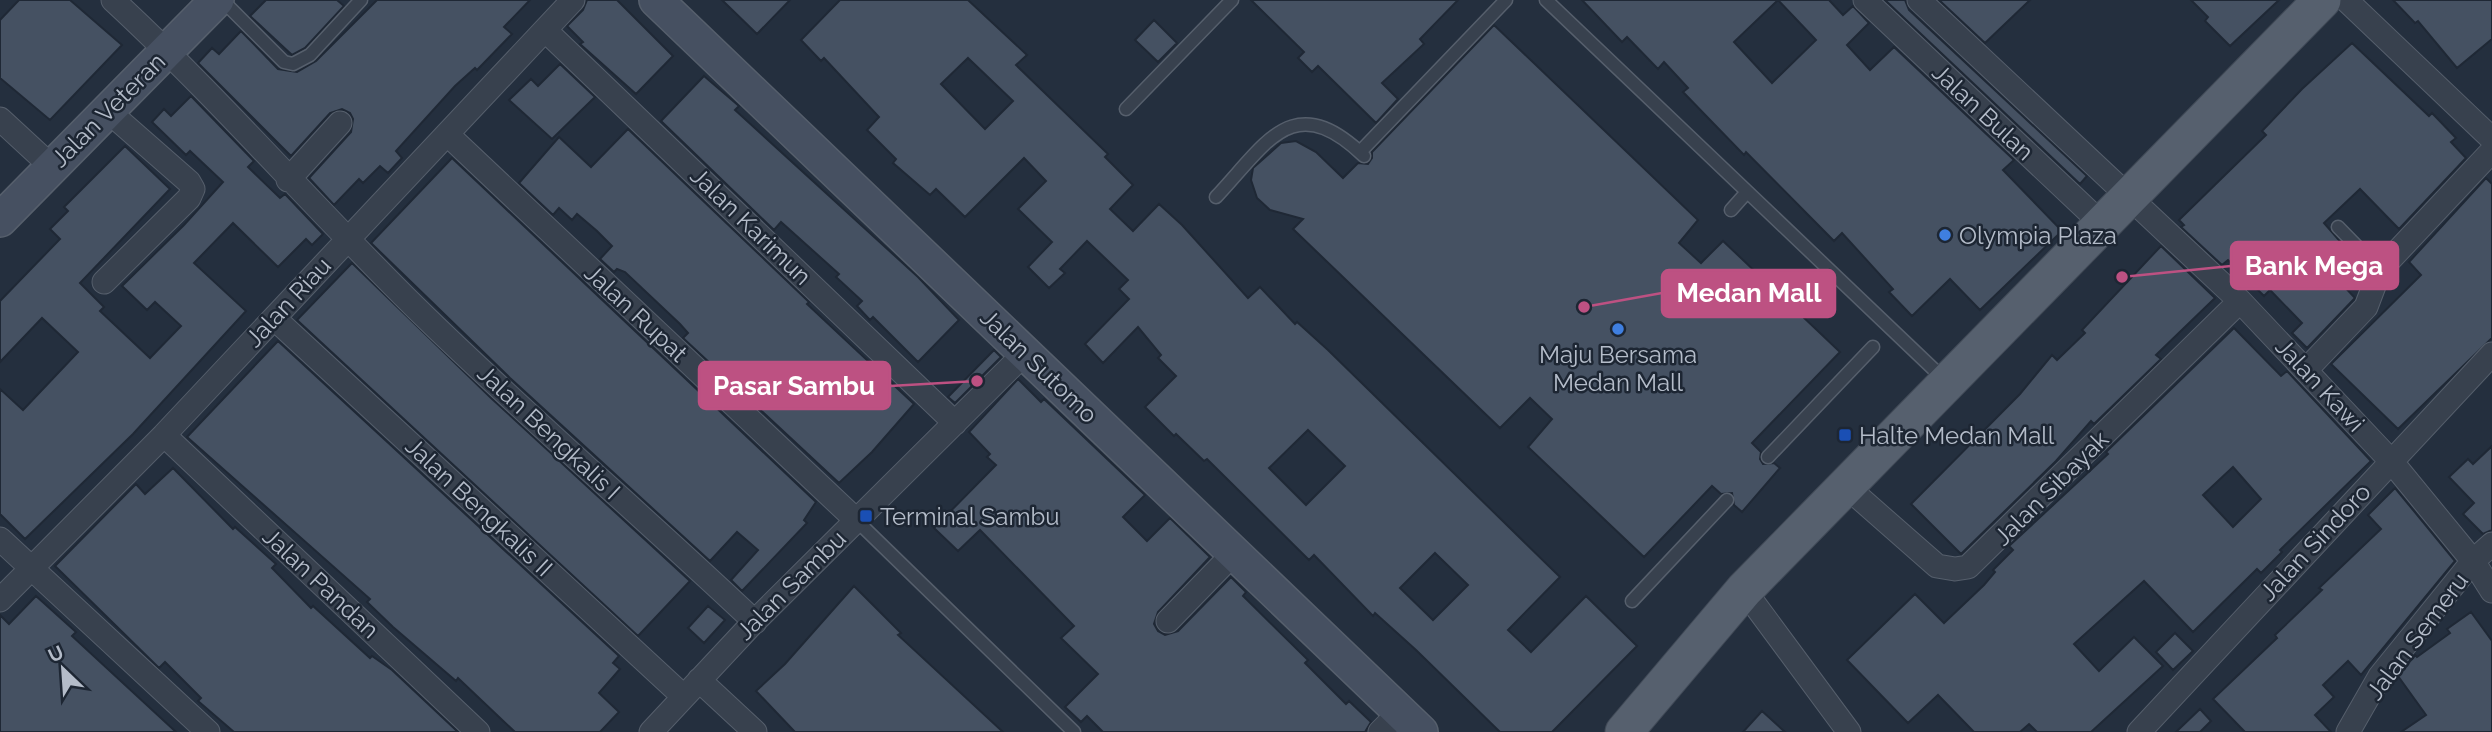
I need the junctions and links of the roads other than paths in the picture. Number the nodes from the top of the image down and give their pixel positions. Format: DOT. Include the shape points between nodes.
graph roads {
  1 [pos="113,0"];
  2 [pos="219,0"];
  3 [pos="361,0"];
  4 [pos="573,0"];
  5 [pos="656,0"];
  6 [pos="1232,0"];
  7 [pos="1506,0"];
  8 [pos="1546,0"];
  9 [pos="1865,0"];
  10 [pos="1919,0"];
  11 [pos="2322,0"];
  12 [pos="2346,0"];
  13 [pos="545,30"];
  14 [pos="167,50"];
  15 [pos="1126,109"];
  16 [pos="107,111"];
  17 [pos="0,119"];
  18 [pos="340,123"];
  19 [pos="447,134"];
  20 [pos="2492,139"];
  21 [pos="2492,151"];
  22 [pos="52,167"];
  23 [pos="288,180"];
  24 [pos="1747,192"];
  25 [pos="1216,197"];
  26 [pos="2127,198"];
  27 [pos="1731,210"];
  28 [pos="0,220"];
  29 [pos="2102,224"];
  30 [pos="2338,227"];
  31 [pos="347,239"];
  32 [pos="2380,270"];
  33 [pos="104,282"];
  34 [pos="2240,301"];
  35 [pos="274,318"];
  36 [pos="1873,346"];
  37 [pos="1025,353"];
  38 [pos="2492,354"];
  39 [pos="2306,370"];
  40 [pos="1947,382"];
  41 [pos="955,424"];
  42 [pos="164,435"];
  43 [pos="1768,457"];
  44 [pos="2391,461"];
  45 [pos="1847,488"];
  46 [pos="1727,500"];
  47 [pos="856,520"];
  48 [pos="0,539"];
  49 [pos="2492,544"];
  50 [pos="1234,553"];
  51 [pos="2473,561"];
  52 [pos="32,567"];
  53 [pos="1744,590"];
  54 [pos="2492,591"];
  55 [pos="0,600"];
  56 [pos="1632,601"];
  57 [pos="1168,621"];
  58 [pos="755,622"];
  59 [pos="691,688"];
  60 [pos="1400,725"];
  61 [pos="208,732"];
  62 [pos="478,732"];
  63 [pos="651,732"];
  64 [pos="755,732"];
  65 [pos="1074,732"];
  66 [pos="1625,732"];
  67 [pos="1849,732"];
  68 [pos="2139,732"];
  69 [pos="2348,732"];
  1 -- 14 [label="street, Jalan Bengkalis I"];
  2 -- 3 [label="lane" via="284,62 293,64 310,55"];
  2 -- 14 [label="main road, Jalan Veteran"];
  4 -- 13 [label="street, Jalan Riau"];
  5 -- 37 [label="main road, Jalan Sutomo"];
  6 -- 15 [label="lane"];
  7 -- 25 [label="lane" via="1362,154 1325,127 1291,126 1276,133"];
  8 -- 24 [label="lane"];
  9 -- 29 [label="street, Jalan Bulan"];
  10 -- 26 [label="street, Jalan Bulan"];
  11 -- 26 [label="main road"];
  12 -- 20 [label="street"];
  13 -- 19 [label="street, Jalan Riau"];
  13 -- 41 [label="street, Jalan Karimun"];
  14 -- 16 [label="main road, Jalan Veteran"];
  14 -- 23 [label="street, Jalan Bengkalis I"];
  16 -- 22 [label="main road, Jalan Veteran"];
  16 -- 33 [label="street" via="190,182 193,190"];
  17 -- 22 [label="street"];
  18 -- 23 [label="street"];
  19 -- 31 [label="street, Jalan Riau"];
  19 -- 47 [label="street, Jalan Rupat"];
  21 -- 32 [label="street"];
  22 -- 28 [label="main road, Jalan Veteran"];
  23 -- 31 [label="street, Jalan Bengkalis I"];
  24 -- 27 [label="lane"];
  24 -- 40 [label="lane"];
  26 -- 29 [label="main road"];
  26 -- 34 [label="street, Jalan Kawi"];
  29 -- 40 [label="main road"];
  30 -- 32 [label="lane"];
  31 -- 35 [label="street, Jalan Riau"];
  31 -- 58 [label="street, Jalan Bengkalis I" via="418,311"];
  32 -- 39 [label="street" via="2366,307"];
  34 -- 39 [label="street, Jalan Kawi"];
  34 -- 45 [label="street, Jalan Sibayak" via="1968,567 1937,566"];
  35 -- 42 [label="street, Jalan Riau"];
  35 -- 59 [label="street, Jalan Bengkalis II"];
  36 -- 43 [label="lane"];
  37 -- 41 [label="street, Jalan Sambu"];
  37 -- 50 [label="main road, Jalan Sutomo"];
  38 -- 44 [label="street, Jalan Sindoro"];
  39 -- 44 [label="street, Jalan Kawi"];
  40 -- 45 [label="main road"];
  41 -- 47 [label="street, Jalan Sambu"];
  42 -- 52 [label="street, Jalan Riau"];
  42 -- 62 [label="street, Jalan Pandan"];
  44 -- 51 [label="street, Jalan Kawi"];
  44 -- 68 [label="street, Jalan Sindoro"];
  45 -- 53 [label="main road"];
  46 -- 56 [label="lane"];
  47 -- 58 [label="street, Jalan Sambu"];
  47 -- 65 [label="lane"];
  48 -- 52 [label="street"];
  49 -- 51 [label="street, Jalan Semeru"];
  50 -- 57 [label="street"];
  50 -- 60 [label="main road, Jalan Sutomo"];
  51 -- 54 [label="street, Jalan Kawi"];
  51 -- 69 [label="street, Jalan Semeru" via="2381,676"];
  52 -- 55 [label="street, Jalan Riau"];
  52 -- 61 [label="street"];
  53 -- 66 [label="main road"];
  53 -- 67 [label="street"];
  58 -- 59 [label="street, Jalan Sambu"];
  59 -- 63 [label="street, Jalan Sambu"];
  59 -- 64 [label="street, Jalan Bengkalis II"];
}
